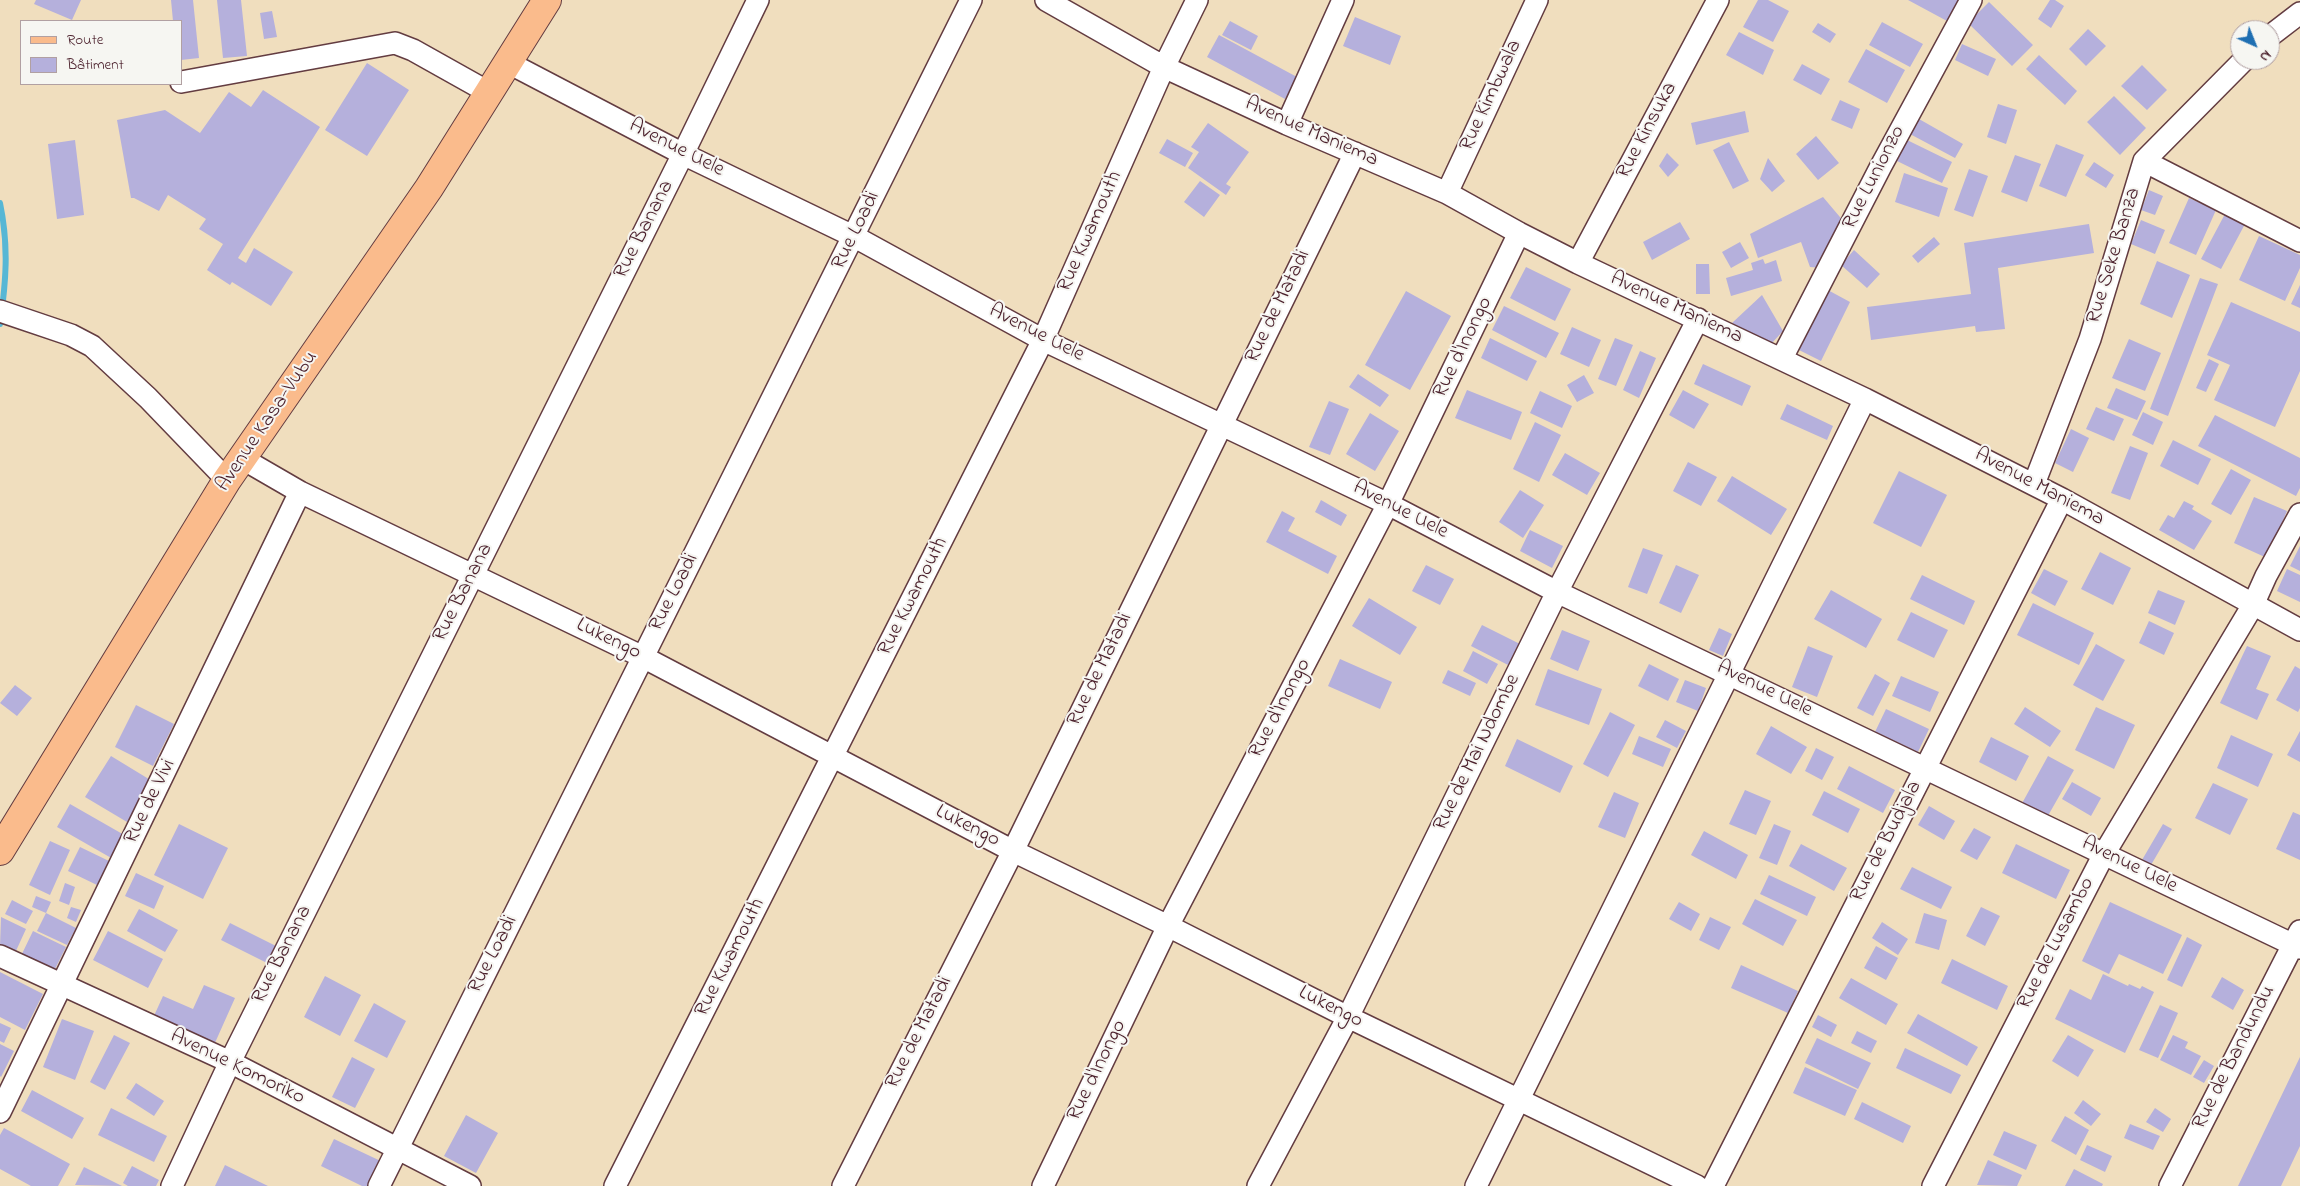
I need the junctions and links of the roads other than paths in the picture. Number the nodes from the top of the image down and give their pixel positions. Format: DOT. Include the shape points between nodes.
graph roads {
  1 [pos="547,0"];
  2 [pos="758,0"];
  3 [pos="971,0"];
  4 [pos="1046,0"];
  5 [pos="1197,0"];
  6 [pos="1343,0"];
  7 [pos="1537,0"];
  8 [pos="1718,0"];
  9 [pos="1971,0"];
  10 [pos="2300,13"];
  11 [pos="2280,28"];
  12 [pos="507,62"];
  13 [pos="1164,67"];
  14 [pos="2234,70"];
  15 [pos="182,82"];
  16 [pos="488,92"];
  17 [pos="1288,124"];
  18 [pos="1356,153"];
  19 [pos="683,154"];
  20 [pos="2144,161"];
  21 [pos="1447,193"];
  22 [pos="1519,233"];
  23 [pos="855,237"];
  24 [pos="2300,241"];
  25 [pos="1578,263"];
  26 [pos="0,311"];
  27 [pos="1698,319"];
  28 [pos="1043,340"];
  29 [pos="1782,358"];
  30 [pos="1866,399"];
  31 [pos="1222,424"];
  32 [pos="235,470"];
  33 [pos="2034,484"];
  34 [pos="300,492"];
  35 [pos="2062,499"];
  36 [pos="1388,504"];
  37 [pos="2300,514"];
  38 [pos="473,575"];
  39 [pos="1557,592"];
  40 [pos="2253,605"];
  41 [pos="2300,630"];
  42 [pos="642,657"];
  43 [pos="1729,672"];
  44 [pos="833,758"];
  45 [pos="1924,768"];
  46 [pos="0,851"];
  47 [pos="1013,851"];
  48 [pos="2104,854"];
  49 [pos="1168,926"];
  50 [pos="2298,941"];
  51 [pos="0,956"];
  52 [pos="62,986"];
  53 [pos="1348,1017"];
  54 [pos="230,1062"];
  55 [pos="1516,1099"];
  56 [pos="0,1112"];
  57 [pos="397,1148"];
  58 [pos="172,1186"];
  59 [pos="379,1186"];
  60 [pos="470,1186"];
  61 [pos="616,1186"];
  62 [pos="843,1186"];
  63 [pos="1043,1186"];
  64 [pos="1258,1186"];
  65 [pos="1476,1186"];
  66 [pos="1697,1186"];
  67 [pos="1713,1186"];
  68 [pos="1933,1186"];
  69 [pos="2170,1186"];
  1 -- 12 [label="main road, Avenue Kasa-Vubu"];
  2 -- 19 [label="street, Rue Banana"];
  3 -- 23 [label="street, Rue Loadi"];
  4 -- 13 [label="street, Avenue Maniema"];
  5 -- 13 [label="street, Rue Kwamouth"];
  6 -- 17 [label="street"];
  7 -- 21 [label="street, Rue Kimbwala"];
  8 -- 25 [label="street, Rue Kinsuka"];
  9 -- 29 [label="street, Rue Lunionzo" via="1880,166"];
  10 -- 11 [label="street"];
  12 -- 16 [label="main road, Avenue Kasa-Vubu"];
  12 -- 19 [label="street, Avenue Uele"];
  13 -- 17 [label="street, Avenue Maniema"];
  13 -- 28 [label="street, Rue Kwamouth"];
  14 -- 20 [label="street, Rue Seke Banza"];
  15 -- 16 [label="street" via="395,43 414,50"];
  16 -- 32 [label="main road, Avenue Kasa-Vubu" via="429,188"];
  17 -- 18 [label="street, Avenue Maniema"];
  18 -- 21 [label="street, Avenue Maniema"];
  18 -- 31 [label="street, Rue de Matadi"];
  19 -- 23 [label="street, Avenue Uele"];
  19 -- 38 [label="street, Rue Banana"];
  20 -- 24 [label="street"];
  20 -- 33 [label="street, Rue Seke Banza" via="2090,339"];
  21 -- 22 [label="street, Avenue Maniema"];
  22 -- 25 [label="street, Avenue Maniema"];
  22 -- 36 [label="street, Rue d'Inongo"];
  23 -- 28 [label="street, Avenue Uele"];
  23 -- 42 [label="street, Rue Loadi"];
  25 -- 27 [label="street, Avenue Maniema"];
  26 -- 32 [label="street, Lukengo" via="24,317 92,346 148,398"];
  27 -- 29 [label="street, Avenue Maniema"];
  27 -- 39 [label="street, Rue de Mai Ndombe"];
  28 -- 31 [label="street, Avenue Uele"];
  28 -- 44 [label="street, Rue Kwamouth"];
  29 -- 30 [label="street, Avenue Maniema"];
  30 -- 33 [label="street, Avenue Maniema"];
  30 -- 43 [label="street"];
  31 -- 36 [label="street, Avenue Uele"];
  31 -- 47 [label="street, Rue de Matadi"];
  32 -- 34 [label="street, Lukengo"];
  32 -- 46 [label="main road, Avenue Kasa-Vubu"];
  33 -- 35 [label="street, Avenue Maniema"];
  34 -- 38 [label="street, Lukengo"];
  34 -- 52 [label="street, Rue de Vivi"];
  35 -- 40 [label="street, Avenue Maniema"];
  35 -- 45 [label="street, Rue de Budjala"];
  36 -- 39 [label="street, Avenue Uele"];
  36 -- 49 [label="street, Rue d'Inongo"];
  37 -- 40 [label="street, Rue de Lusambo"];
  38 -- 42 [label="street, Lukengo"];
  38 -- 54 [label="street, Rue Banana"];
  39 -- 43 [label="street, Avenue Uele"];
  39 -- 53 [label="street, Rue de Mai Ndombe"];
  40 -- 41 [label="street, Avenue Maniema"];
  40 -- 48 [label="street, Rue de Lusambo"];
  42 -- 44 [label="street, Lukengo"];
  42 -- 57 [label="street, Rue Loadi"];
  43 -- 45 [label="street, Avenue Uele"];
  43 -- 55 [label="street"];
  44 -- 47 [label="street, Lukengo"];
  44 -- 61 [label="street, Rue Kwamouth"];
  45 -- 48 [label="street, Avenue Uele"];
  45 -- 67 [label="street, Rue de Budjala"];
  47 -- 49 [label="street, Lukengo"];
  47 -- 62 [label="street, Rue de Matadi"];
  48 -- 50 [label="street, Avenue Uele"];
  48 -- 68 [label="street, Rue de Lusambo"];
  49 -- 53 [label="street, Lukengo"];
  49 -- 63 [label="street, Rue d'Inongo"];
  50 -- 69 [label="street, Rue de Bandundu"];
  51 -- 52 [label="street, Avenue Komoriko"];
  52 -- 54 [label="street, Avenue Komoriko"];
  52 -- 56 [label="street, Rue de Vivi"];
  53 -- 55 [label="street, Lukengo"];
  53 -- 64 [label="street, Rue de Mai Ndombe"];
  54 -- 57 [label="street, Avenue Komoriko"];
  54 -- 58 [label="street, Rue Banana"];
  55 -- 65 [label="street"];
  55 -- 66 [label="street, Lukengo"];
  57 -- 59 [label="street, Rue Loadi"];
  57 -- 60 [label="street, Avenue Komoriko"];
}
